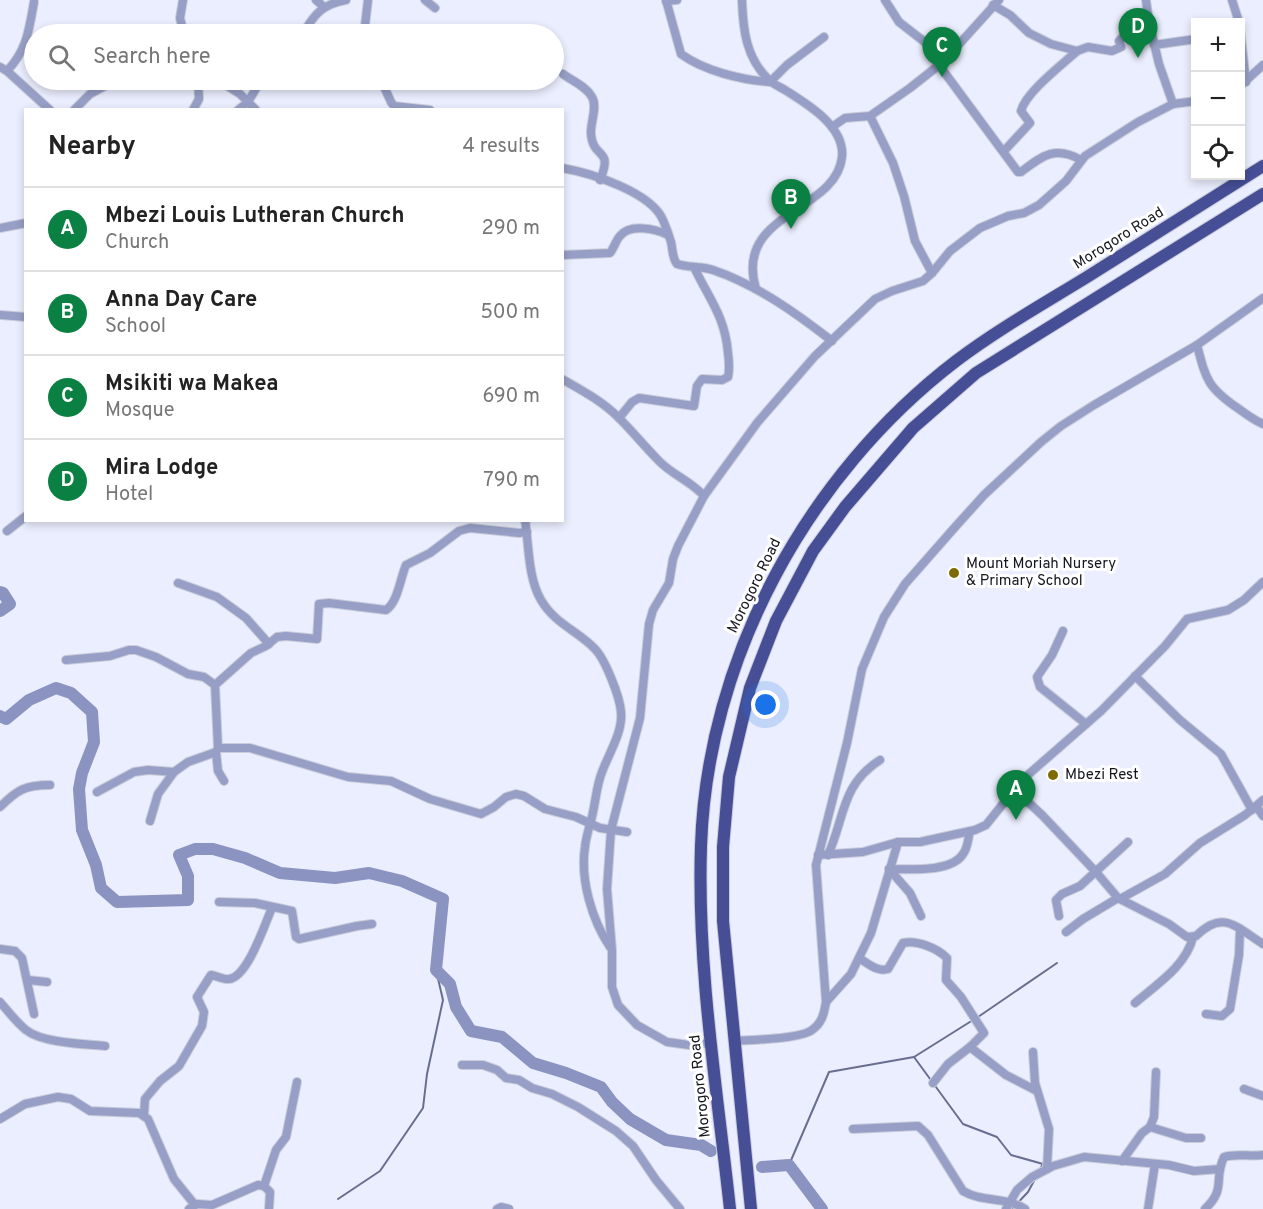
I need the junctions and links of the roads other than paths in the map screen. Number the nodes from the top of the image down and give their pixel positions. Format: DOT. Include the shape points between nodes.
graph roads {
  1 [pos="183,0"];
  2 [pos="316,0"];
  3 [pos="346,0"];
  4 [pos="368,0"];
  5 [pos="425,0"];
  6 [pos="677,0"];
  7 [pos="742,0"];
  8 [pos="885,0"];
  9 [pos="1146,0"];
  10 [pos="1232,0"];
  11 [pos="666,1"];
  12 [pos="34,2"];
  13 [pos="996,3"];
  14 [pos="324,7"];
  15 [pos="435,8"];
  16 [pos="1238,18"];
  17 [pos="1149,22"];
  18 [pos="30,24"];
  19 [pos="182,24"];
  20 [pos="311,24"];
  21 [pos="365,24"];
  22 [pos="824,37"];
  23 [pos="1191,40"];
  24 [pos="1154,45"];
  25 [pos="24,47"];
  26 [pos="1077,51"];
  27 [pos="939,65"];
  28 [pos="1263,65"];
  29 [pos="4,69"];
  30 [pos="564,75"];
  31 [pos="770,82"];
  32 [pos="1245,82"];
  33 [pos="24,87"];
  34 [pos="28,90"];
  35 [pos="97,90"];
  36 [pos="199,90"];
  37 [pos="232,90"];
  38 [pos="255,90"];
  39 [pos="385,90"];
  40 [pos="248,102"];
  41 [pos="1191,102"];
  42 [pos="1173,104"];
  43 [pos="391,106"];
  44 [pos="48,108"];
  45 [pos="76,108"];
  46 [pos="194,108"];
  47 [pos="240,108"];
  48 [pos="254,108"];
  49 [pos="409,108"];
  50 [pos="870,116"];
  51 [pos="832,127"];
  52 [pos="1004,151"];
  53 [pos="1081,160"];
  54 [pos="1263,166"];
  55 [pos="564,168"];
  56 [pos="600,180"];
  57 [pos="1263,194"];
  58 [pos="24,223"];
  59 [pos="0,228"];
  60 [pos="668,235"];
  61 [pos="564,255"];
  62 [pos="694,267"];
  63 [pos="932,273"];
  64 [pos="756,290"];
  65 [pos="1263,298"];
  66 [pos="1,315"];
  67 [pos="24,317"];
  68 [pos="832,341"];
  69 [pos="1197,345"];
  70 [pos="564,380"];
  71 [pos="619,418"];
  72 [pos="1263,424"];
  73 [pos="704,496"];
  74 [pos="24,518"];
  75 [pos="525,522"];
  76 [pos="7,531"];
  77 [pos="527,532"];
  78 [pos="1263,582"];
  79 [pos="178,583"];
  80 [pos="1063,631"];
  81 [pos="269,644"];
  82 [pos="66,660"];
  83 [pos="1135,676"];
  84 [pos="215,685"];
  85 [pos="1086,724"];
  86 [pos="217,750"];
  87 [pos="880,760"];
  88 [pos="174,772"];
  89 [pos="224,782"];
  90 [pos="50,785"];
  91 [pos="1014,789"];
  92 [pos="97,792"];
  93 [pos="1263,800"];
  94 [pos="0,807"];
  95 [pos="1254,808"];
  96 [pos="1263,816"];
  97 [pos="150,821"];
  98 [pos="591,823"];
  99 [pos="611,830"];
  100 [pos="970,831"];
  101 [pos="627,832"];
  102 [pos="898,842"];
  103 [pos="1128,842"];
  104 [pos="818,855"];
  105 [pos="828,855"];
  106 [pos="889,869"];
  107 [pos="1096,872"];
  108 [pos="1119,898"];
  109 [pos="219,902"];
  110 [pos="272,908"];
  111 [pos="921,916"];
  112 [pos="1059,916"];
  113 [pos="372,924"];
  114 [pos="1240,930"];
  115 [pos="1066,932"];
  116 [pos="1193,937"];
  117 [pos="1263,944"];
  118 [pos="0,949"];
  119 [pos="612,950"];
  120 [pos="859,958"];
  121 [pos="28,980"];
  122 [pos="47,982"];
  123 [pos="826,1002"];
  124 [pos="1136,1003"];
  125 [pos="1,1007"];
  126 [pos="34,1014"];
  127 [pos="1206,1014"];
  128 [pos="734,1041"];
  129 [pos="711,1043"];
  130 [pos="105,1046"];
  131 [pos="970,1047"];
  132 [pos="1033,1052"];
  133 [pos="462,1065"];
  134 [pos="1156,1072"];
  135 [pos="297,1082"];
  136 [pos="933,1083"];
  137 [pos="1244,1089"];
  138 [pos="1037,1091"];
  139 [pos="1263,1096"];
  140 [pos="144,1115"];
  141 [pos="0,1119"];
  142 [pos="1150,1127"];
  143 [pos="853,1129"];
  144 [pos="1201,1138"];
  145 [pos="1263,1155"];
  146 [pos="1122,1161"];
  147 [pos="1155,1164"];
  148 [pos="1047,1169"];
  149 [pos="1220,1169"];
  150 [pos="264,1186"];
  151 [pos="1011,1201"];
  152 [pos="192,1207"];
  153 [pos="269,1209"];
  154 [pos="497,1209"];
  155 [pos="509,1209"];
  156 [pos="680,1209"];
  157 [pos="730,1209"];
  158 [pos="751,1209"];
  159 [pos="1006,1209"];
  160 [pos="1025,1209"];
  161 [pos="1148,1209"];
  162 [pos="1205,1209"];
  1 -- 19 [label="street"];
  2 -- 14 [label="street"];
  3 -- 14 [label="street"];
  4 -- 21 [label="street"];
  5 -- 15 [label="street"];
  6 -- 11 [label="street"];
  7 -- 31 [label="street" via="747,45"];
  8 -- 27 [label="street" via="899,21 926,43"];
  9 -- 17 [label="street"];
  10 -- 16 [label="street"];
  11 -- 31 [label="street" via="684,56 735,77"];
  12 -- 18 [label="street"];
  13 -- 26 [label="street" via="1034,37"];
  13 -- 27 [label="street"];
  14 -- 20 [label="street"];
  17 -- 24 [label="street"];
  17 -- 26 [label="street" via="1123,37 1118,49 1088,47"];
  22 -- 31 [label="street"];
  23 -- 24 [label="street"];
  24 -- 42 [label="street"];
  25 -- 29 [label="street" via="18,60"];
  26 -- 52 [label="street" via="1022,106 1021,111 1030,123"];
  27 -- 50 [label="street"];
  27 -- 52 [label="street"];
  28 -- 32 [label="street"];
  29 -- 33 [label="street"];
  30 -- 56 [label="street" via="592,97 591,134 606,163"];
  31 -- 51 [label="street" via="802,101"];
  34 -- 44 [label="street"];
  35 -- 45 [label="street"];
  36 -- 46 [label="street"];
  37 -- 40 [label="street"];
  38 -- 40 [label="street"];
  39 -- 43 [label="street"];
  40 -- 47 [label="street"];
  40 -- 48 [label="street"];
  41 -- 42 [label="street"];
  42 -- 53 [label="street"];
  43 -- 49 [label="street"];
  50 -- 51 [label="street" via="845,118"];
  50 -- 63 [label="street" via="890,154 915,241"];
  51 -- 64 [label="street" via="841,145 839,166 825,187 780,221 760,242 753,258"];
  52 -- 53 [label="street" via="1020,172 1048,154 1064,153"];
  53 -- 63 [label="street" via="1066,181 1039,205 966,236"];
  54 -- 129 [label="highway, Morogoro Road" via="956,361 908,401 856,456 801,531 750,625 725,693 708,772 700,844 701,927"];
  55 -- 56 [label="street"];
  56 -- 60 [label="street" via="648,202 662,218"];
  57 -- 128 [label="highway" via="976,373 914,428 813,550 776,621 750,688 729,777 723,847 723,921"];
  58 -- 59 [label="street"];
  60 -- 61 [label="street" via="649,228 629,230 619,236 610,253"];
  60 -- 62 [label="street" via="677,264"];
  62 -- 64 [label="street" via="715,270"];
  62 -- 71 [label="street" via="723,322 728,377 702,379 694,406 639,398"];
  63 -- 68 [label="street" via="915,285 875,299"];
  64 -- 68 [label="street"];
  65 -- 69 [label="street"];
  66 -- 67 [label="street"];
  68 -- 73 [label="street" via="757,423"];
  69 -- 72 [label="street" via="1205,373 1219,396"];
  69 -- 104 [label="street" via="1094,405 1041,442 984,495 905,584 884,617 862,669"];
  70 -- 71 [label="street" via="588,392"];
  71 -- 73 [label="street" via="660,463"];
  73 -- 99 [label="street" via="678,546 669,583 649,624 640,718"];
  74 -- 76 [label="street"];
  75 -- 77 [label="street"];
  77 -- 81 [label="street" via="470,528 459,531 406,565 388,609 319,604 317,639 286,636"];
  77 -- 98 [label="street" via="540,599 562,624 595,649 620,704 620,728 601,774"];
  78 -- 83 [label="street" via="1228,610 1187,619"];
  79 -- 81 [label="street" via="217,597 246,618"];
  80 -- 85 [label="street" via="1037,681"];
  81 -- 84 [label="street" via="251,653"];
  82 -- 84 [label="street" via="136,651 151,654"];
  83 -- 85 [label="street"];
  83 -- 95 [label="street" via="1221,754"];
  84 -- 86 [label="street"];
  85 -- 91 [label="street"];
  86 -- 88 [label="street"];
  86 -- 89 [label="street" via="218,771"];
  86 -- 98 [label="street" via="250,748 348,777 396,782 430,799 481,814 516,794 545,809"];
  87 -- 105 [label="street" via="851,789"];
  88 -- 92 [label="street" via="134,772"];
  88 -- 97 [label="street" via="158,794"];
  90 -- 94 [label="street" via="24,788"];
  91 -- 100 [label="street" via="992,820"];
  91 -- 107 [label="street"];
  93 -- 95 [label="street"];
  95 -- 96 [label="street"];
  95 -- 108 [label="street" via="1200,843 1165,874"];
  98 -- 99 [label="street"];
  98 -- 119 [label="street" via="585,846 586,879 595,916"];
  99 -- 101 [label="street"];
  99 -- 119 [label="street" via="607,888"];
  100 -- 102 [label="street" via="920,842"];
  100 -- 106 [label="street" via="965,853 953,862 928,868"];
  102 -- 105 [label="street" via="863,852"];
  102 -- 106 [label="street"];
  103 -- 107 [label="street"];
  104 -- 105 [label="street"];
  104 -- 123 [label="street"];
  106 -- 111 [label="street" via="910,893"];
  106 -- 120 [label="street" via="871,933"];
  107 -- 108 [label="street"];
  107 -- 112 [label="street" via="1056,900"];
  108 -- 115 [label="street"];
  108 -- 116 [label="street"];
  109 -- 110 [label="street" via="255,903"];
  110 -- 113 [label="street" via="292,912 299,939"];
  110 -- 140 [label="street" via="260,939 239,973 227,979 211,975 203,986 197,997 204,1012 202,1026 179,1066 145,1099"];
  114 -- 116 [label="street" via="1230,923 1215,922"];
  114 -- 117 [label="street"];
  114 -- 127 [label="street" via="1230,1009 1222,1016"];
  116 -- 124 [label="street" via="1183,962"];
  118 -- 121 [label="street" via="21,956"];
  119 -- 129 [label="street" via="612,987 618,1005 637,1025 667,1042"];
  120 -- 123 [label="street" via="851,974"];
  120 -- 131 [label="street" via="881,970 888,969 903,943 914,942 942,953 947,958 946,980 983,1030"];
  121 -- 122 [label="street"];
  121 -- 126 [label="street"];
  123 -- 128 [label="street" via="824,1018 811,1032"];
  125 -- 130 [label="street" via="34,1035"];
  128 -- 158 [label="highway"];
  129 -- 157 [label="highway, Morogoro Road"];
  131 -- 136 [label="street" via="948,1064"];
  131 -- 138 [label="street" via="1006,1075"];
  132 -- 138 [label="street"];
  133 -- 156 [label="street" via="497,1070 506,1078 552,1094 616,1131 633,1146"];
  134 -- 142 [label="street"];
  135 -- 150 [label="street" via="286,1137 276,1150"];
  137 -- 139 [label="street"];
  138 -- 148 [label="street" via="1049,1129"];
  140 -- 141 [label="street" via="134,1111 90,1111 71,1099 58,1097 25,1104"];
  140 -- 152 [label="street" via="174,1179"];
  142 -- 144 [label="street" via="1186,1138"];
  142 -- 146 [label="street"];
  143 -- 151 [label="street" via="918,1126 963,1191"];
  145 -- 149 [label="street" via="1224,1157"];
  146 -- 147 [label="street"];
  146 -- 148 [label="street" via="1084,1157"];
  147 -- 149 [label="street" via="1194,1171"];
  147 -- 161 [label="street"];
  148 -- 151 [label="street" via="1023,1185"];
  149 -- 162 [label="street" via="1218,1195"];
  150 -- 152 [label="street" via="252,1186 212,1205"];
  150 -- 153 [label="street" via="270,1192"];
  151 -- 159 [label="street"];
  151 -- 160 [label="street"];
  154 -- 155 [label="street"];
}
